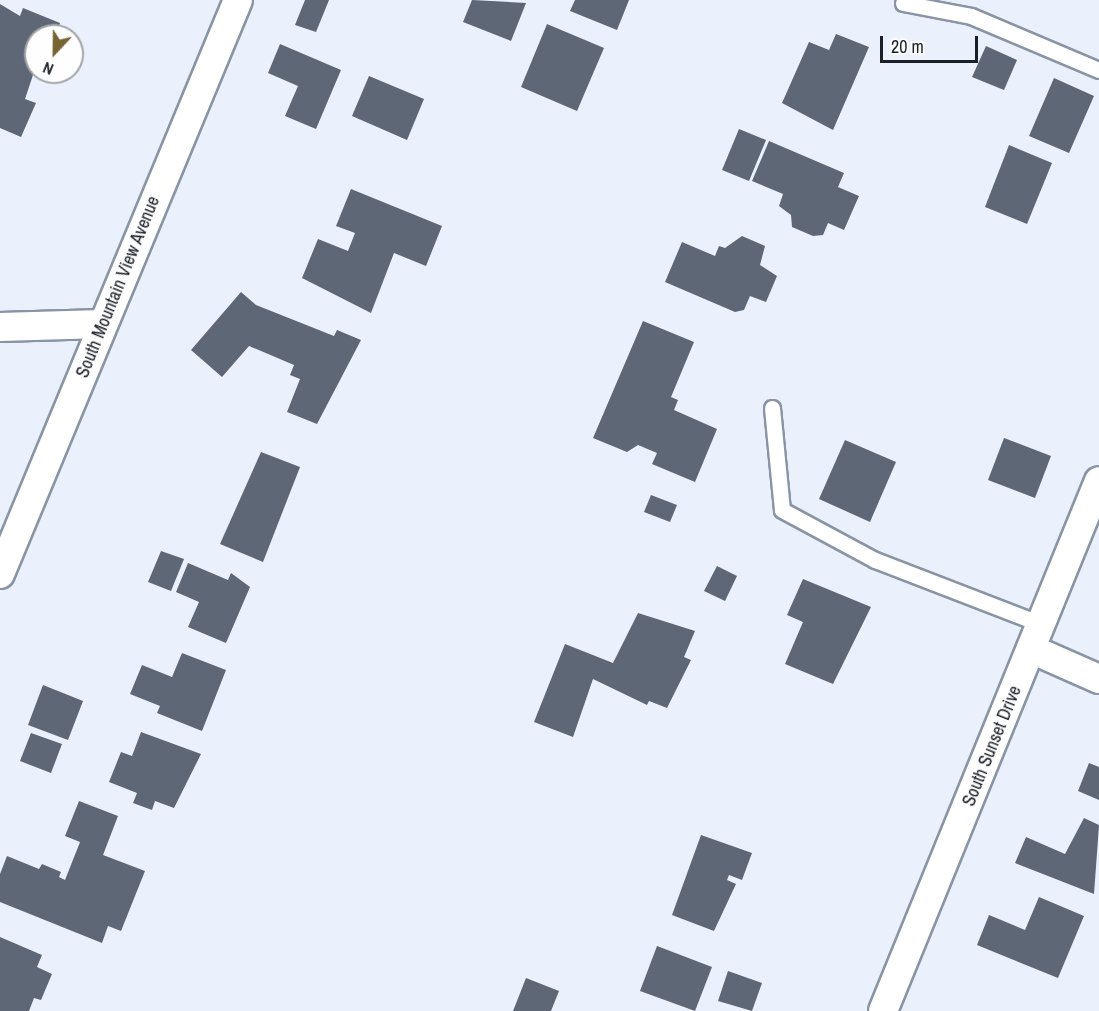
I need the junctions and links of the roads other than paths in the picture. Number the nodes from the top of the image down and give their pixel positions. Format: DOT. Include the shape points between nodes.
graph roads {
  1 [pos="238,0"];
  2 [pos="903,3"];
  3 [pos="1099,70"];
  4 [pos="102,324"];
  5 [pos="0,327"];
  6 [pos="772,408"];
  7 [pos="1099,481"];
  8 [pos="0,574"];
  9 [pos="1036,637"];
  10 [pos="1099,679"];
  11 [pos="883,1011"];
  1 -- 4 [label="street, South Mountain View Avenue"];
  2 -- 3 [label="lane" via="971,16"];
  4 -- 5 [label="street"];
  4 -- 8 [label="street, South Mountain View Avenue"];
  6 -- 9 [label="lane" via="782,510 875,560"];
  7 -- 9 [label="street, South Sunset Drive"];
  9 -- 10 [label="street"];
  9 -- 11 [label="street, South Sunset Drive"];
}
